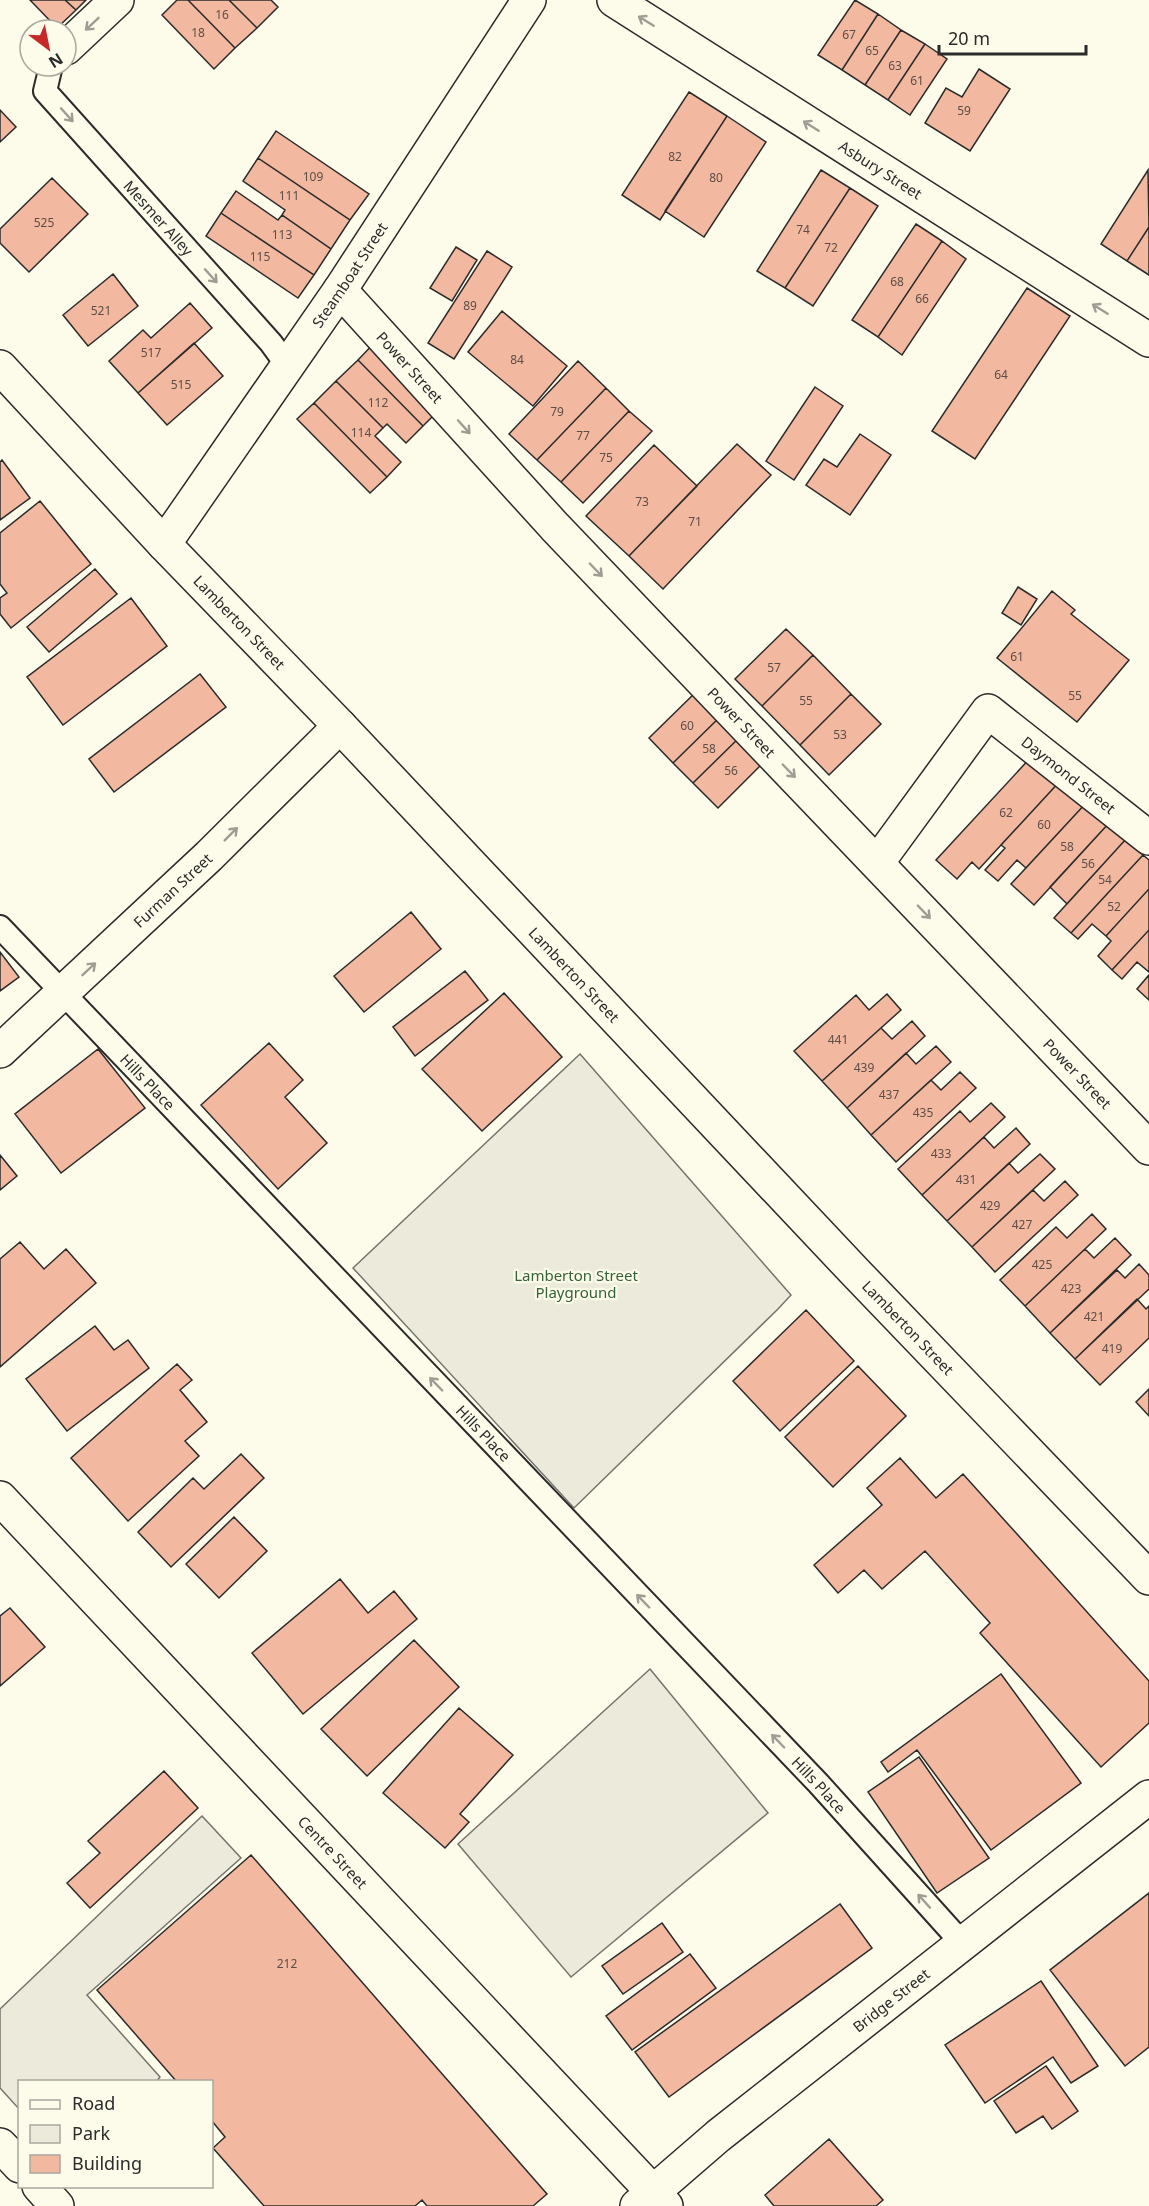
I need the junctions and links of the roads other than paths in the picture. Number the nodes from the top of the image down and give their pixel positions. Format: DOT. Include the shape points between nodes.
graph roads {
  1 [pos="117,0"];
  2 [pos="529,0"];
  3 [pos="614,0"];
  4 [pos="78,37"];
  5 [pos="48,78"];
  6 [pos="340,290"];
  7 [pos="1149,340"];
  8 [pos="287,365"];
  9 [pos="0,367"];
  10 [pos="164,544"];
  11 [pos="340,726"];
  12 [pos="1149,838"];
  13 [pos="877,863"];
  14 [pos="0,927"];
  15 [pos="63,994"];
  16 [pos="0,1051"];
  17 [pos="1149,1148"];
  18 [pos="0,1497"];
  19 [pos="1149,1578"];
  20 [pos="1149,1797"];
  21 [pos="963,1944"];
  22 [pos="0,2145"];
  23 [pos="18,2164"];
  24 [pos="40,2188"];
  25 [pos="652,2201"];
  26 [pos="57,2206"];
  1 -- 4 [label="street, one-way"];
  2 -- 6 [label="street, Steamboat Street"];
  7 -- 3 [label="street, Asbury Street, one-way"];
  5 -- 8 [label="lane, Mesmer Alley, one-way" via="45,91"];
  6 -- 8 [label="street, Steamboat Street"];
  6 -- 13 [label="street, Power Street, one-way" via="555,526"];
  8 -- 10 [label="street, Steamboat Street"];
  9 -- 10 [label="street, Lamberton Street"];
  10 -- 11 [label="street, Lamberton Street"];
  15 -- 11 [label="street, Furman Street, one-way"];
  11 -- 19 [label="street, Lamberton Street"];
  12 -- 13 [label="street, Daymond Street" via="988,711"];
  13 -- 17 [label="street, Power Street, one-way"];
  14 -- 15 [label="lane, Hills Place"];
  15 -- 16 [label="street, Furman Street"];
  21 -- 15 [label="lane, Hills Place, one-way" via="818,1783"];
  18 -- 25 [label="street, Centre Street"];
  20 -- 21 [label="street, Bridge Street"];
  21 -- 25 [label="street, Bridge Street" via="728,2129"];
  22 -- 23 [label="street"];
  24 -- 26 [label="street"];
}
